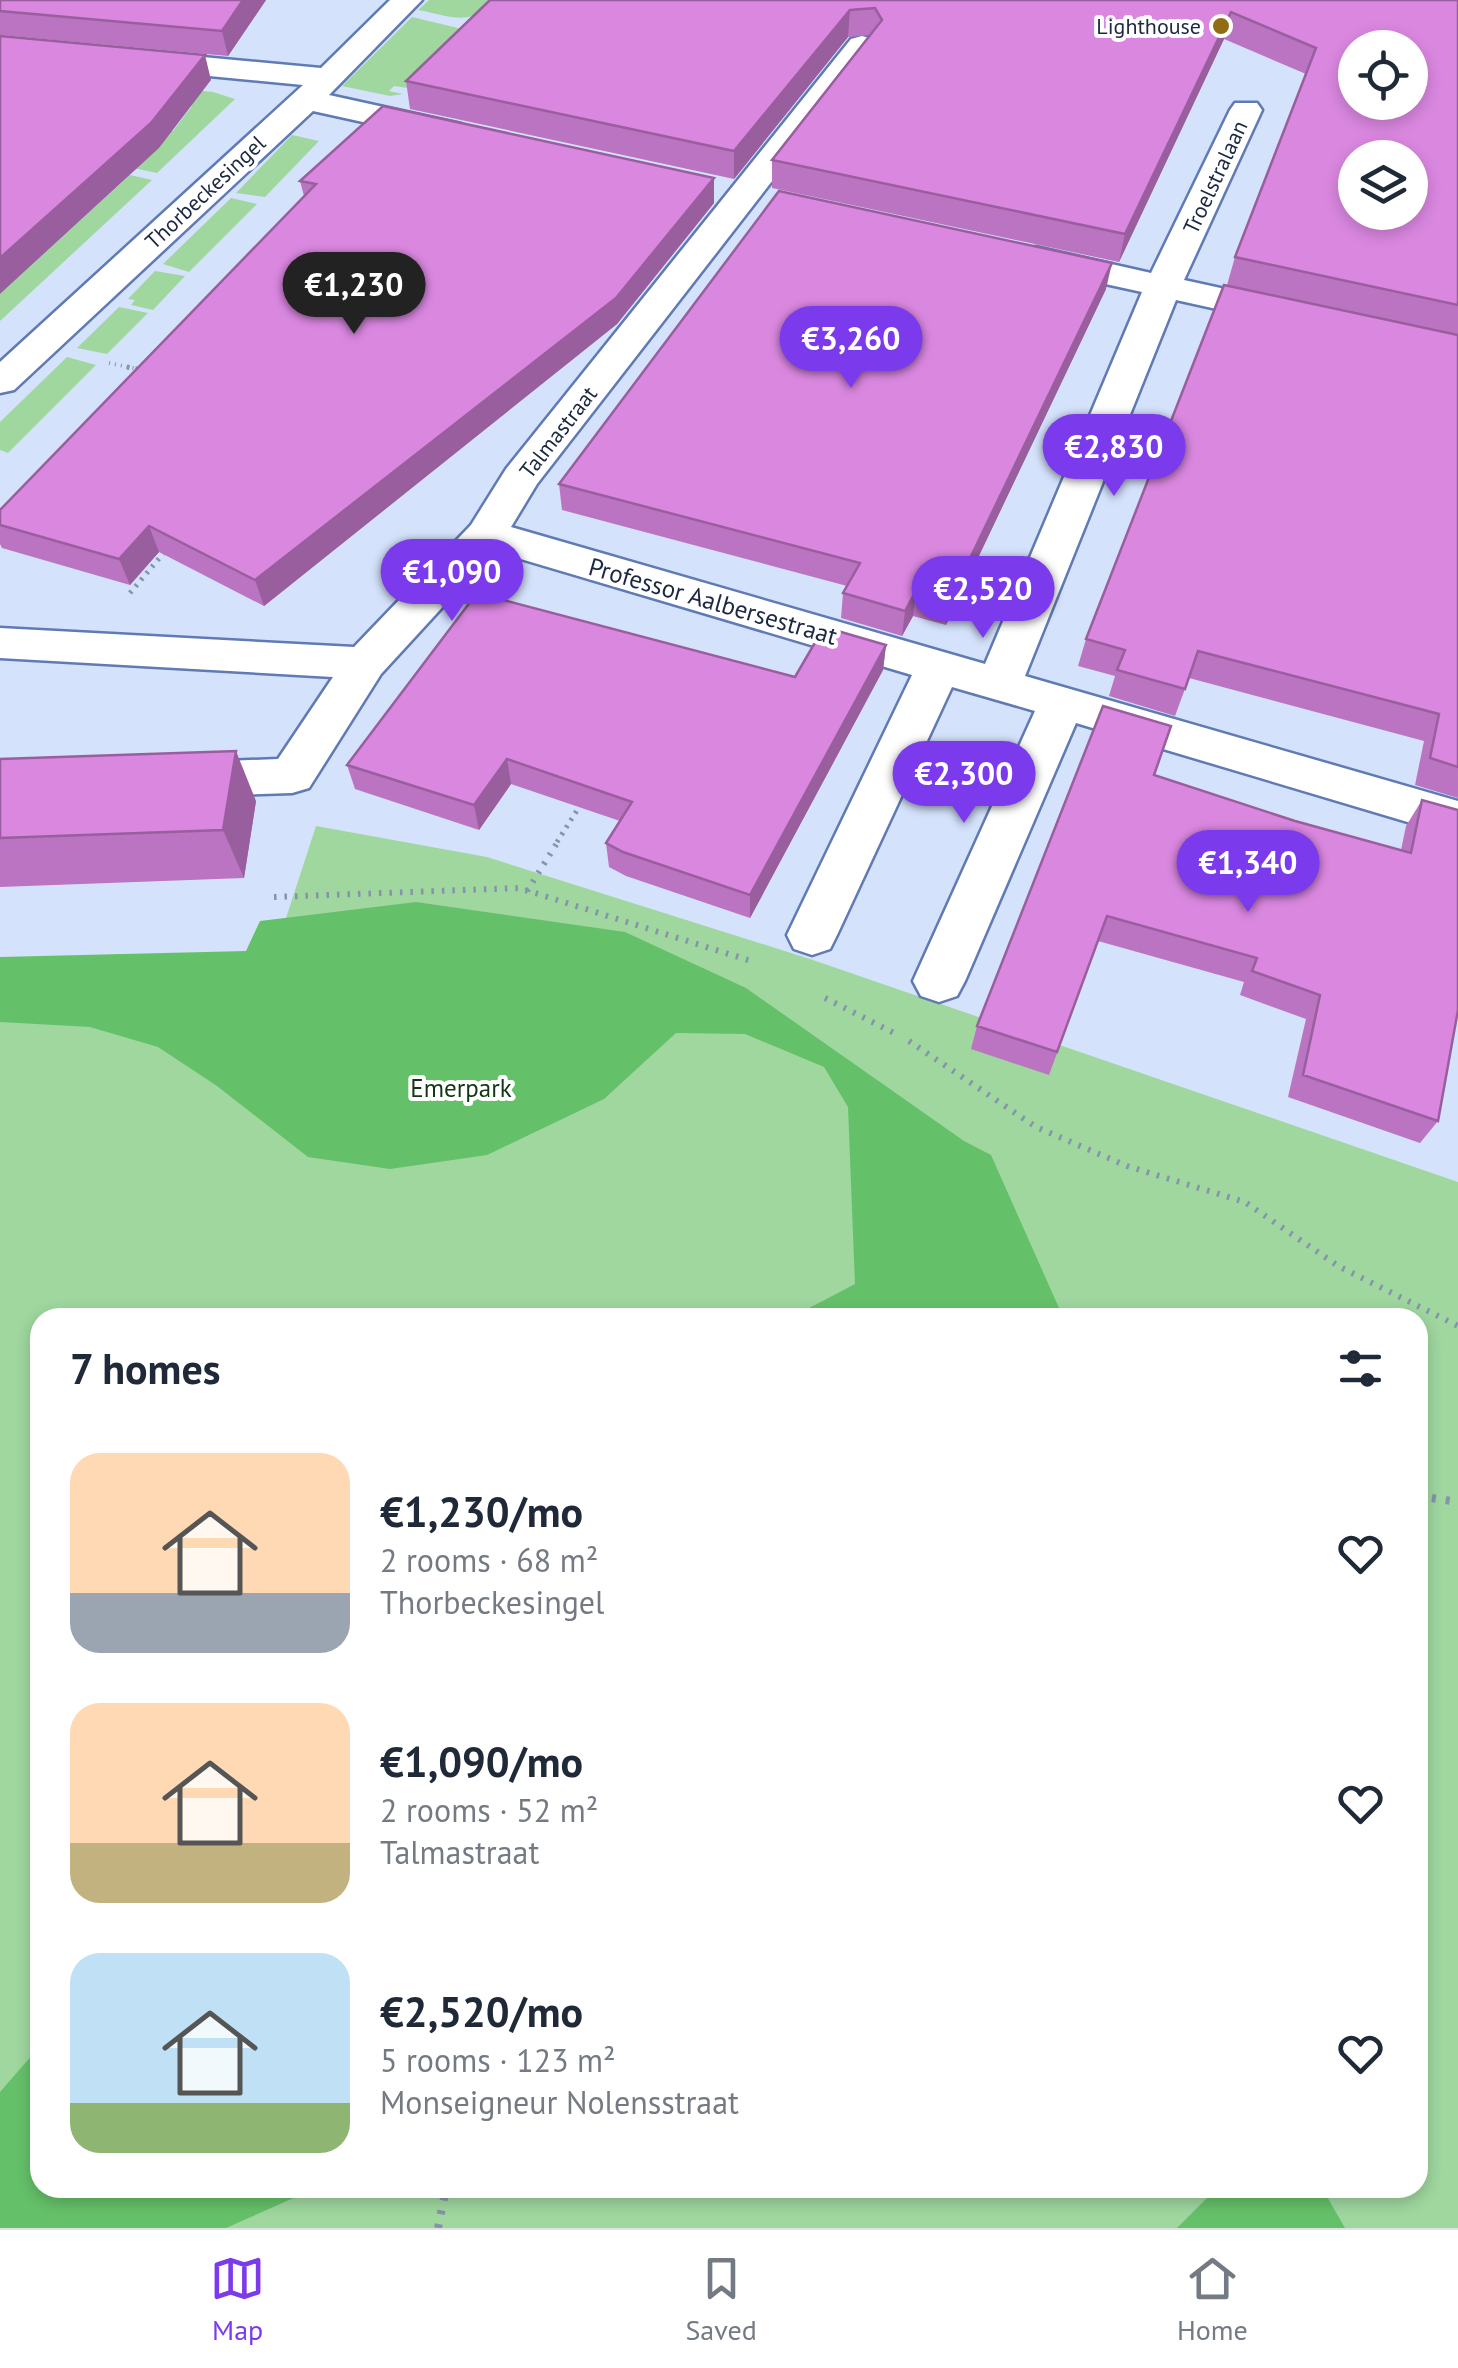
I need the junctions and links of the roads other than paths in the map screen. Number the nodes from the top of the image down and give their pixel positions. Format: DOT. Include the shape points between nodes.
graph roads {
  1 [pos="407,0"];
  2 [pos="862,45"];
  3 [pos="0,47"];
  4 [pos="317,89"];
  5 [pos="1246,110"];
  6 [pos="479,137"];
  7 [pos="707,186"];
  8 [pos="745,195"];
  9 [pos="783,203"];
  10 [pos="1011,253"];
  11 [pos="1163,286"];
  12 [pos="1329,323"];
  13 [pos="0,382"];
  14 [pos="486,534"];
  15 [pos="0,643"];
  16 [pos="365,663"];
  17 [pos="938,668"];
  18 [pos="999,684"];
  19 [pos="1062,702"];
  20 [pos="138,782"];
  21 [pos="1458,819"];
  22 [pos="812,935"];
  23 [pos="938,981"];
  1 -- 4 [label="street, Thorbeckesingel"];
  2 -- 8 [label="street"];
  3 -- 4 [label="street"];
  4 -- 6 [label="street"];
  4 -- 13 [label="street, Thorbeckesingel"];
  5 -- 11 [label="street, Troelstralaan"];
  7 -- 8 [label="street"];
  8 -- 9 [label="street"];
  8 -- 14 [label="street, Talmastraat" via="520,478"];
  10 -- 11 [label="street"];
  11 -- 12 [label="street"];
  11 -- 18 [label="street, Troelstralaan"];
  14 -- 16 [label="street, Talmastraat"];
  14 -- 17 [label="street, Professor Aalbersestraat"];
  15 -- 16 [label="street"];
  16 -- 20 [label="street, Talmastraat" via="292,776"];
  17 -- 18 [label="street, Professor Aalbersestraat"];
  17 -- 22 [label="street"];
  18 -- 19 [label="street, Professor Aalbersestraat"];
  19 -- 21 [label="street, Professor Aalbersestraat"];
  19 -- 23 [label="street"];
}
